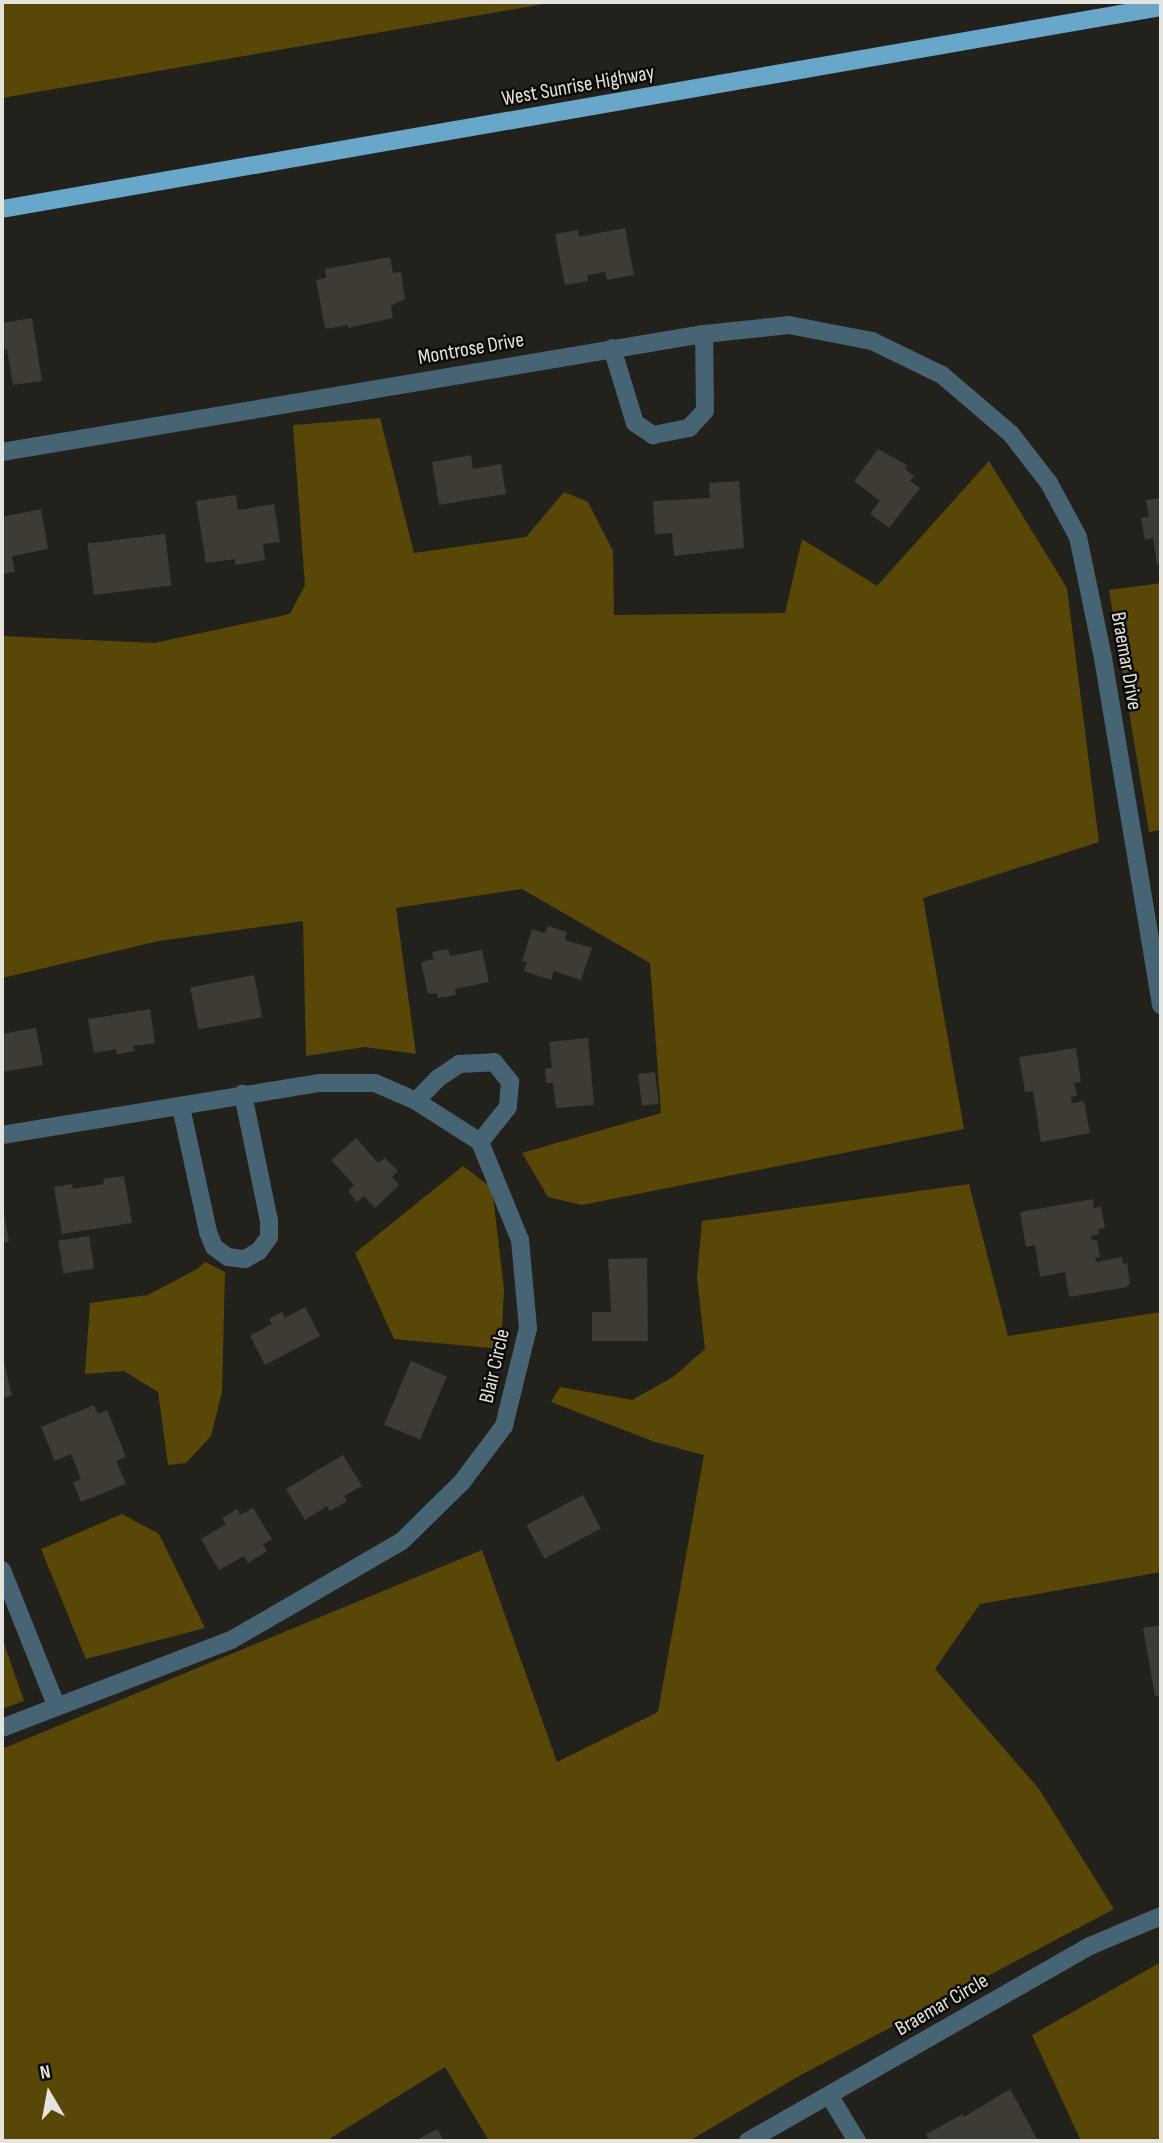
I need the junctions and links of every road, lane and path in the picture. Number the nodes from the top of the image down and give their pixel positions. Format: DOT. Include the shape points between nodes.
graph roads {
  1 [pos="1161,7"];
  2 [pos="2,209"];
  3 [pos="704,334"];
  4 [pos="612,348"];
  5 [pos="942,375"];
  6 [pos="2,452"];
  7 [pos="1161,1005"];
  8 [pos="243,1094"];
  9 [pos="416,1101"];
  10 [pos="181,1107"];
  11 [pos="2,1135"];
  12 [pos="480,1142"];
  13 [pos="2,1570"];
  14 [pos="56,1705"];
  15 [pos="2,1728"];
  16 [pos="1161,1916"];
  17 [pos="829,2095"];
  18 [pos="748,2141"];
  19 [pos="856,2141"];
  1 -- 2 [label="main road, West Sunrise Highway"];
  3 -- 4 [label="street, Montrose Drive"];
  3 -- 4 [label="street" via="705,411 689,428 653,435 635,423"];
  3 -- 5 [label="street, Montrose Drive" via="789,325 872,341"];
  4 -- 6 [label="street, Montrose Drive"];
  5 -- 7 [label="street, Braemar Drive" via="1010,434 1049,483 1078,537 1104,658"];
  8 -- 9 [label="street" via="320,1083 375,1083"];
  8 -- 10 [label="street"];
  8 -- 10 [label="street" via="269,1221 269,1237 259,1251 245,1259 228,1257 214,1247"];
  9 -- 12 [label="street"];
  9 -- 12 [label="street" via="459,1064 494,1062 510,1082 508,1107"];
  10 -- 11 [label="street"];
  12 -- 14 [label="street, Blair Circle" via="520,1240 528,1328 504,1426 488,1449 463,1482 402,1541 232,1640"];
  13 -- 14 [label="street"];
  14 -- 15 [label="street, Blair Circle"];
  16 -- 17 [label="street, Braemar Circle" via="1090,1946"];
  17 -- 18 [label="street, Braemar Circle"];
  17 -- 19 [label="street"];
}
